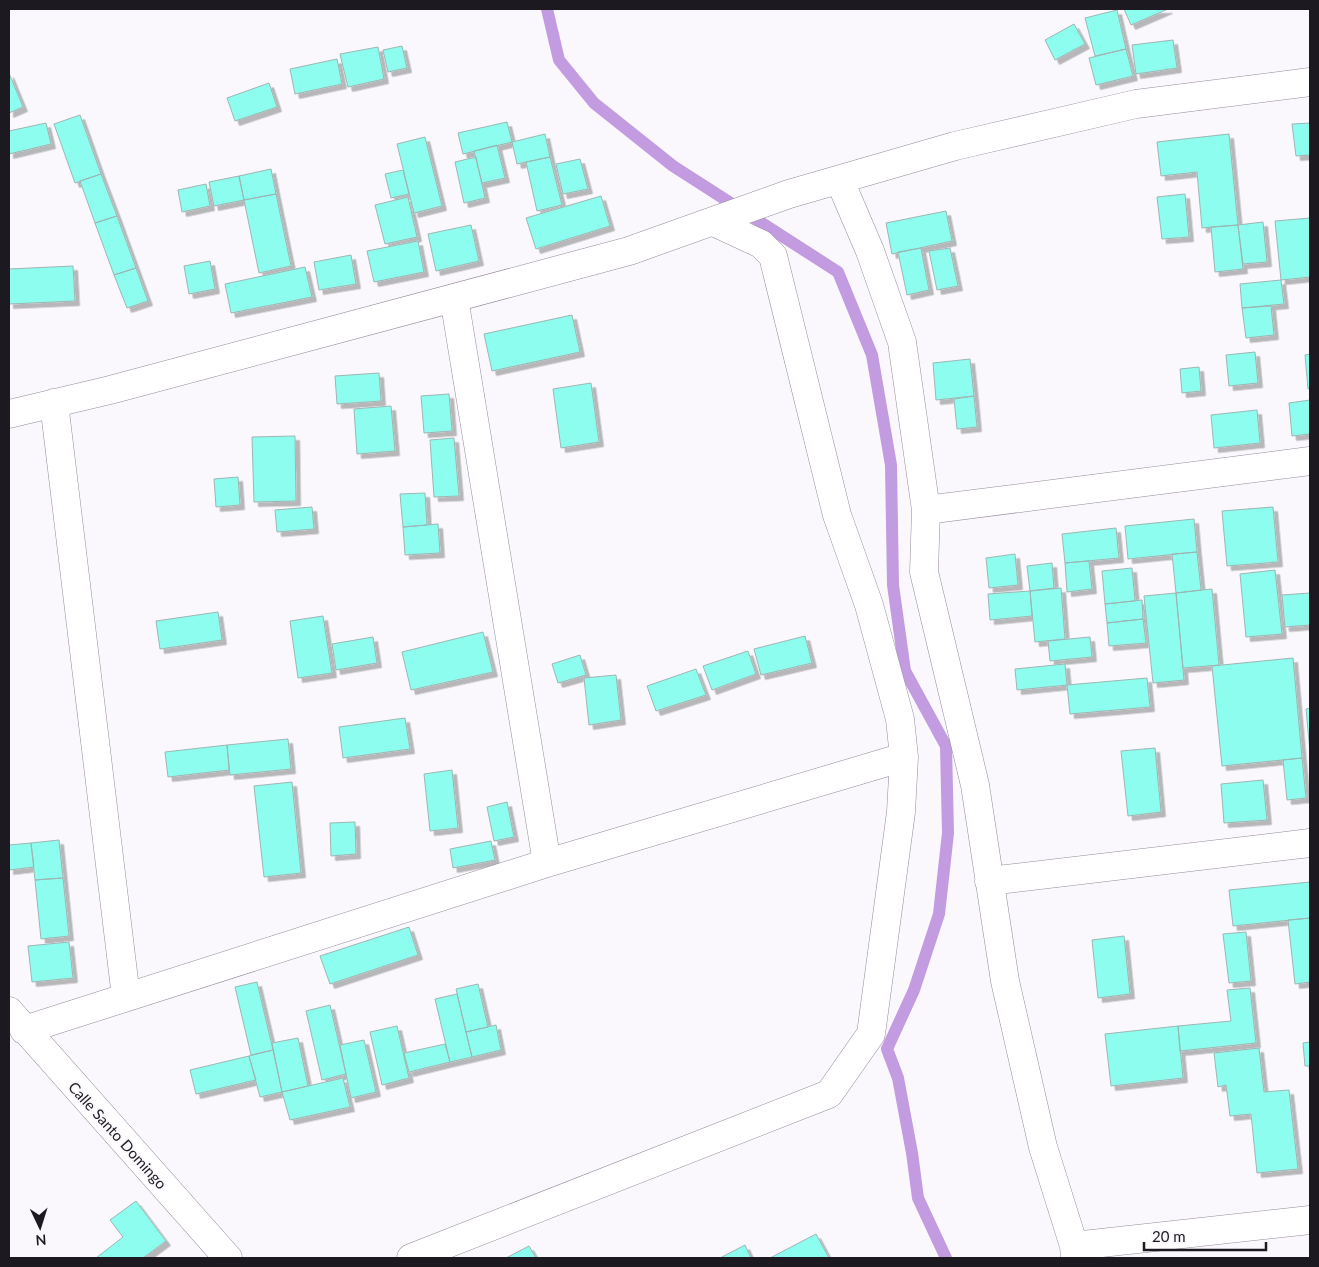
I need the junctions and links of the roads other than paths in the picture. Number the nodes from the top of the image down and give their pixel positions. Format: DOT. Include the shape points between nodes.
graph roads {
  1 [pos="1310,82"];
  2 [pos="840,180"];
  3 [pos="720,220"];
  4 [pos="454,298"];
  5 [pos="54,403"];
  6 [pos="9,414"];
  7 [pos="1310,461"];
  8 [pos="926,510"];
  9 [pos="904,757"];
  10 [pos="1310,843"];
  11 [pos="547,863"];
  12 [pos="989,881"];
  13 [pos="126,997"];
  14 [pos="16,1021"];
  15 [pos="1310,1220"];
  16 [pos="1074,1252"];
  17 [pos="228,1258"];
  18 [pos="411,1258"];
  1 -- 2 [label="street" via="1136,104 955,146"];
  2 -- 3 [label="street" via="789,194"];
  2 -- 8 [label="street" via="870,251 902,342"];
  3 -- 4 [label="street" via="629,251"];
  3 -- 9 [label="street" via="761,244 773,256 837,515 869,605 900,719"];
  4 -- 5 [label="street"];
  4 -- 11 [label="street"];
  5 -- 6 [label="street"];
  5 -- 13 [label="street"];
  7 -- 8 [label="street"];
  8 -- 12 [label="street" via="924,572 975,785"];
  9 -- 11 [label="street"];
  9 -- 18 [label="street" via="901,812 870,1034 828,1094"];
  10 -- 12 [label="street"];
  11 -- 13 [label="street"];
  12 -- 16 [label="street" via="1006,981 1044,1147"];
  13 -- 14 [label="street"];
  14 -- 17 [label="street, Calle Santo Domingo"];
  15 -- 16 [label="street"];
}
